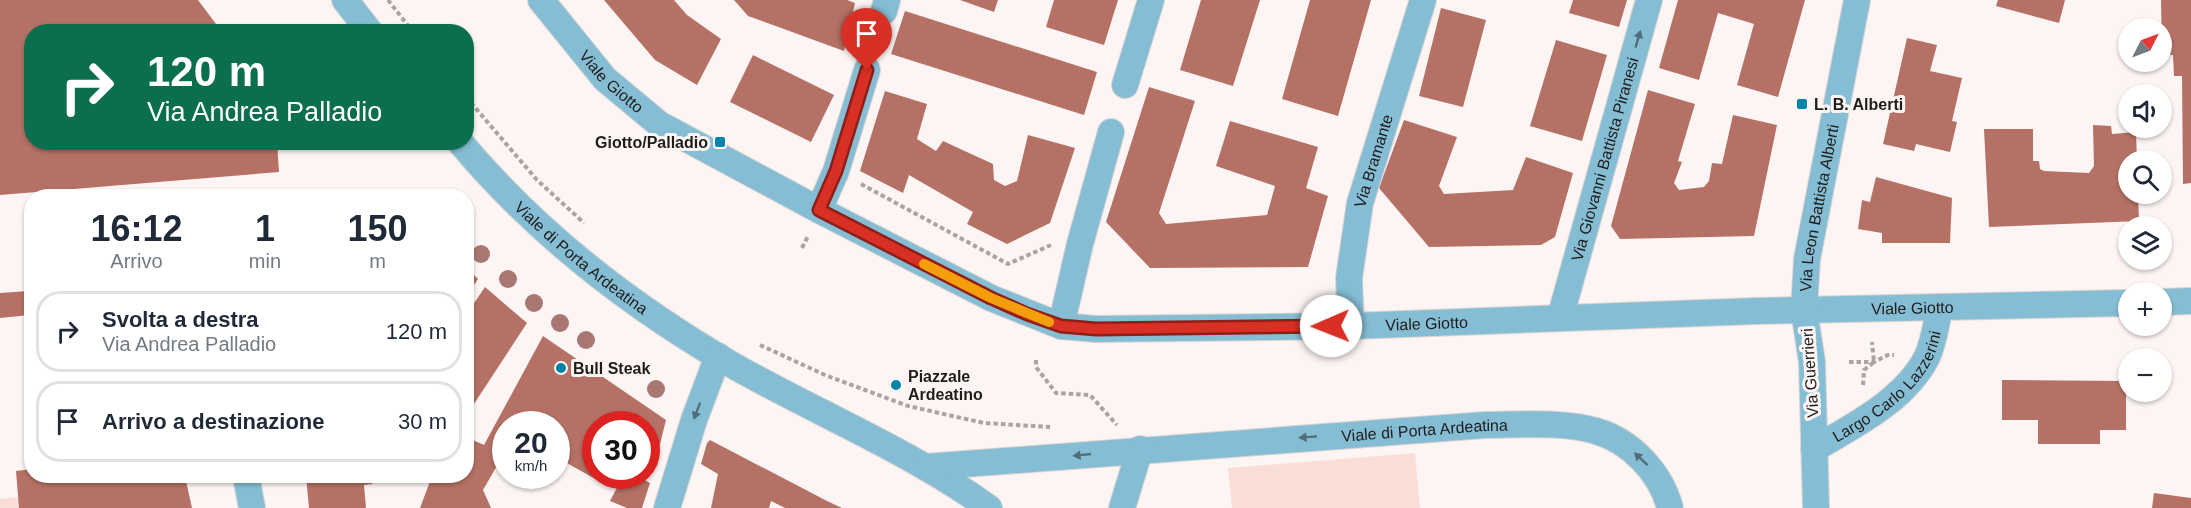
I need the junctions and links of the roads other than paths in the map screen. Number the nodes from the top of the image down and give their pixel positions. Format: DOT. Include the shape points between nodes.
graph roads {
  1 [pos="345,0"];
  2 [pos="542,0"];
  3 [pos="1150,0"];
  4 [pos="1423,0"];
  5 [pos="1649,0"];
  6 [pos="1857,0"];
  7 [pos="364,24"];
  8 [pos="867,70"];
  9 [pos="1125,85"];
  10 [pos="1111,132"];
  11 [pos="467,150"];
  12 [pos="819,210"];
  13 [pos="2191,301"];
  14 [pos="2172,302"];
  15 [pos="2118,303"];
  16 [pos="1940,308"];
  17 [pos="1804,310"];
  18 [pos="1560,318"];
  19 [pos="1061,326"];
  20 [pos="1351,326"];
  21 [pos="718,356"];
  22 [pos="1140,449"];
  23 [pos="1814,449"];
  24 [pos="926,467"];
  25 [pos="247,483"];
  26 [pos="252,508"];
  27 [pos="667,508"];
  28 [pos="989,508"];
  29 [pos="1122,508"];
  30 [pos="1670,508"];
  31 [pos="1816,508"];
  1 -- 7 [label="street"];
  2 -- 12 [label="street, Viale Giotto" via="605,79 647,115"];
  3 -- 9 [label="street"];
  4 -- 20 [label="street, Via Bramante" via="1360,203 1349,278"];
  18 -- 5 [label="street, Via Giovanni Battista Piranesi, one-way"];
  6 -- 17 [label="street, Via Leon Battista Alberti" via="1807,259"];
  8 -- 12 [label="street" via="836,171"];
  10 -- 19 [label="street"];
  11 -- 21 [label="street, Viale di Porta Ardeatina" via="513,201 577,258"];
  12 -- 19 [label="street, Viale Giotto" via="991,298"];
  13 -- 14 [label="street"];
  15 -- 16 [label="street, Viale Giotto"];
  16 -- 17 [label="street, Viale Giotto"];
  16 -- 23 [label="street, Largo Carlo Lazzerini" via="1929,354 1912,379 1860,422"];
  17 -- 18 [label="street, Viale Giotto"];
  17 -- 23 [label="street, Via Guerrieri" via="1812,362"];
  18 -- 20 [label="street, Viale Giotto"];
  19 -- 20 [label="street, Viale Giotto"];
  21 -- 24 [label="street"];
  21 -- 27 [label="street, one-way"];
  22 -- 24 [label="street, one-way"];
  22 -- 29 [label="street"];
  30 -- 22 [label="street, Viale di Porta Ardeatina, one-way" via="1660,481 1643,459 1598,431 1574,426 1485,424"];
  23 -- 31 [label="street, Via Guerrieri"];
  24 -- 28 [label="street"];
  25 -- 26 [label="street"];
}
